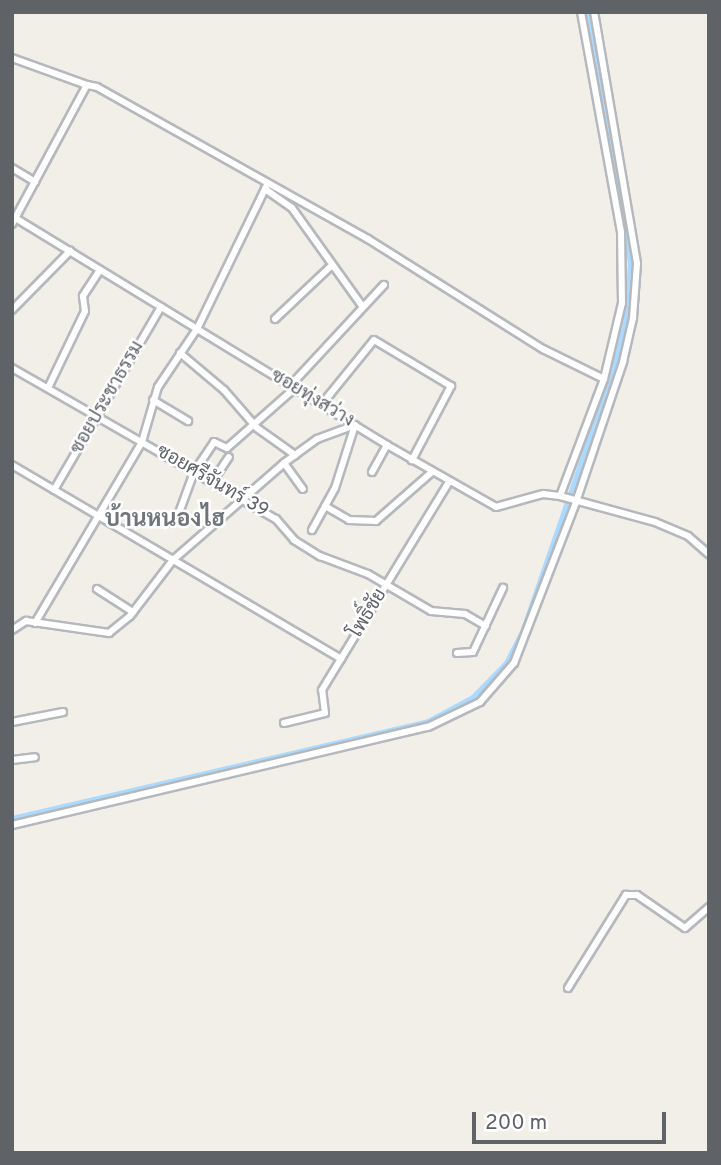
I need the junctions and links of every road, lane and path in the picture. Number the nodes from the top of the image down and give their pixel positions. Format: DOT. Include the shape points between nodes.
graph roads {
  1 [pos="581,12"];
  2 [pos="594,12"];
  3 [pos="12,58"];
  4 [pos="87,85"];
  5 [pos="12,168"];
  6 [pos="35,182"];
  7 [pos="266,186"];
  8 [pos="13,220"];
  9 [pos="70,251"];
  10 [pos="331,266"];
  11 [pos="100,270"];
  12 [pos="384,285"];
  13 [pos="161,307"];
  14 [pos="363,307"];
  15 [pos="12,310"];
  16 [pos="275,319"];
  17 [pos="197,329"];
  18 [pos="180,353"];
  19 [pos="12,368"];
  20 [pos="604,379"];
  21 [pos="292,387"];
  22 [pos="47,388"];
  23 [pos="153,400"];
  24 [pos="322,404"];
  25 [pos="97,416"];
  26 [pos="188,421"];
  27 [pos="253,423"];
  28 [pos="355,425"];
  29 [pos="142,442"];
  30 [pos="387,445"];
  31 [pos="295,455"];
  32 [pos="229,457"];
  33 [pos="412,460"];
  34 [pos="284,463"];
  35 [pos="12,465"];
  36 [pos="194,472"];
  37 [pos="372,472"];
  38 [pos="432,472"];
  39 [pos="212,482"];
  40 [pos="449,482"];
  41 [pos="303,489"];
  42 [pos="54,490"];
  43 [pos="568,499"];
  44 [pos="243,500"];
  45 [pos="325,506"];
  46 [pos="98,516"];
  47 [pos="169,523"];
  48 [pos="312,530"];
  49 [pos="709,554"];
  50 [pos="173,560"];
  51 [pos="386,586"];
  52 [pos="503,588"];
  53 [pos="97,589"];
  54 [pos="133,612"];
  55 [pos="35,623"];
  56 [pos="486,625"];
  57 [pos="12,630"];
  58 [pos="457,653"];
  59 [pos="341,659"];
  60 [pos="63,712"];
  61 [pos="12,722"];
  62 [pos="284,723"];
  63 [pos="35,757"];
  64 [pos="12,760"];
  65 [pos="12,825"];
  66 [pos="709,907"];
  67 [pos="568,988"];
  1 -- 20 [label="street" via="621,232 622,303"];
  2 -- 43 [label="street" via="637,263 633,318 623,362"];
  3 -- 4 [label="street"];
  4 -- 6 [label="street"];
  4 -- 7 [label="street"];
  5 -- 6 [label="street"];
  6 -- 8 [label="street"];
  7 -- 10 [label="street" via="292,208"];
  7 -- 17 [label="street"];
  7 -- 20 [label="street" via="368,239 542,349"];
  8 -- 9 [label="street, ซอยทุ่งสว่าง"];
  9 -- 11 [label="street, ซอยทุ่งสว่าง"];
  9 -- 15 [label="street"];
  10 -- 14 [label="street"];
  10 -- 16 [label="street"];
  11 -- 13 [label="street, ซอยทุ่งสว่าง"];
  11 -- 22 [label="street" via="83,296 85,311"];
  12 -- 14 [label="street"];
  13 -- 17 [label="street, ซอยทุ่งสว่าง"];
  13 -- 25 [label="street, ซอยประชาธรรม"];
  14 -- 21 [label="street"];
  17 -- 18 [label="street"];
  17 -- 21 [label="street, ซอยทุ่งสว่าง"];
  18 -- 23 [label="street"];
  18 -- 27 [label="street" via="224,390"];
  19 -- 22 [label="street, ซอยศรีจันทร์ 39"];
  20 -- 43 [label="street"];
  21 -- 24 [label="street, ซอยทุ่งสว่าง"];
  21 -- 27 [label="street"];
  22 -- 25 [label="street, ซอยศรีจันทร์ 39"];
  23 -- 26 [label="street"];
  23 -- 29 [label="street"];
  24 -- 28 [label="street, ซอยทุ่งสว่าง"];
  24 -- 33 [label="street" via="374,340 451,386"];
  25 -- 29 [label="street, ซอยศรีจันทร์ 39"];
  25 -- 42 [label="street, ซอยประชาธรรม"];
  27 -- 31 [label="street"];
  27 -- 36 [label="street" via="227,448 214,442"];
  28 -- 30 [label="street, ซอยทุ่งสว่าง"];
  28 -- 31 [label="street" via="317,439"];
  28 -- 45 [label="street" via="345,463"];
  29 -- 36 [label="street, ซอยศรีจันทร์ 39"];
  29 -- 46 [label="street"];
  30 -- 33 [label="street, ซอยทุ่งสว่าง"];
  30 -- 37 [label="street"];
  31 -- 34 [label="street"];
  32 -- 39 [label="street"];
  33 -- 38 [label="street, ซอยทุ่งสว่าง"];
  34 -- 41 [label="street"];
  34 -- 44 [label="street"];
  35 -- 42 [label="street"];
  36 -- 39 [label="street, ซอยศรีจันทร์ 39"];
  36 -- 47 [label="street" via="179,513"];
  38 -- 40 [label="street, ซอยทุ่งสว่าง"];
  38 -- 45 [label="street" via="376,521 349,520"];
  39 -- 44 [label="street, ซอยศรีจันทร์ 39"];
  40 -- 43 [label="street, ซอยทุ่งสว่าง" via="496,507 543,494"];
  40 -- 51 [label="street, โพธิ์ชัย"];
  42 -- 46 [label="street"];
  43 -- 49 [label="street, ซอยทุ่งสว่าง" via="655,522 688,536"];
  43 -- 65 [label="street" via="514,663 480,702 428,727"];
  44 -- 50 [label="street"];
  44 -- 51 [label="street, ซอยศรีจันทร์ 39" via="276,519 294,540 320,556"];
  45 -- 48 [label="street"];
  46 -- 50 [label="street"];
  46 -- 55 [label="street"];
  50 -- 54 [label="street"];
  50 -- 59 [label="street"];
  51 -- 56 [label="street, ซอยศรีจันทร์ 39" via="430,611 465,614"];
  51 -- 59 [label="street, โพธิ์ชัย"];
  52 -- 56 [label="street"];
  53 -- 54 [label="street"];
  54 -- 55 [label="street" via="109,633"];
  55 -- 57 [label="street" via="26,621"];
  56 -- 58 [label="street" via="473,652"];
  59 -- 62 [label="street, โพธิ์ชัย" via="322,690 325,713"];
  60 -- 61 [label="street"];
  63 -- 64 [label="street"];
  66 -- 67 [label="street" via="685,929 637,895 626,895"];
}
